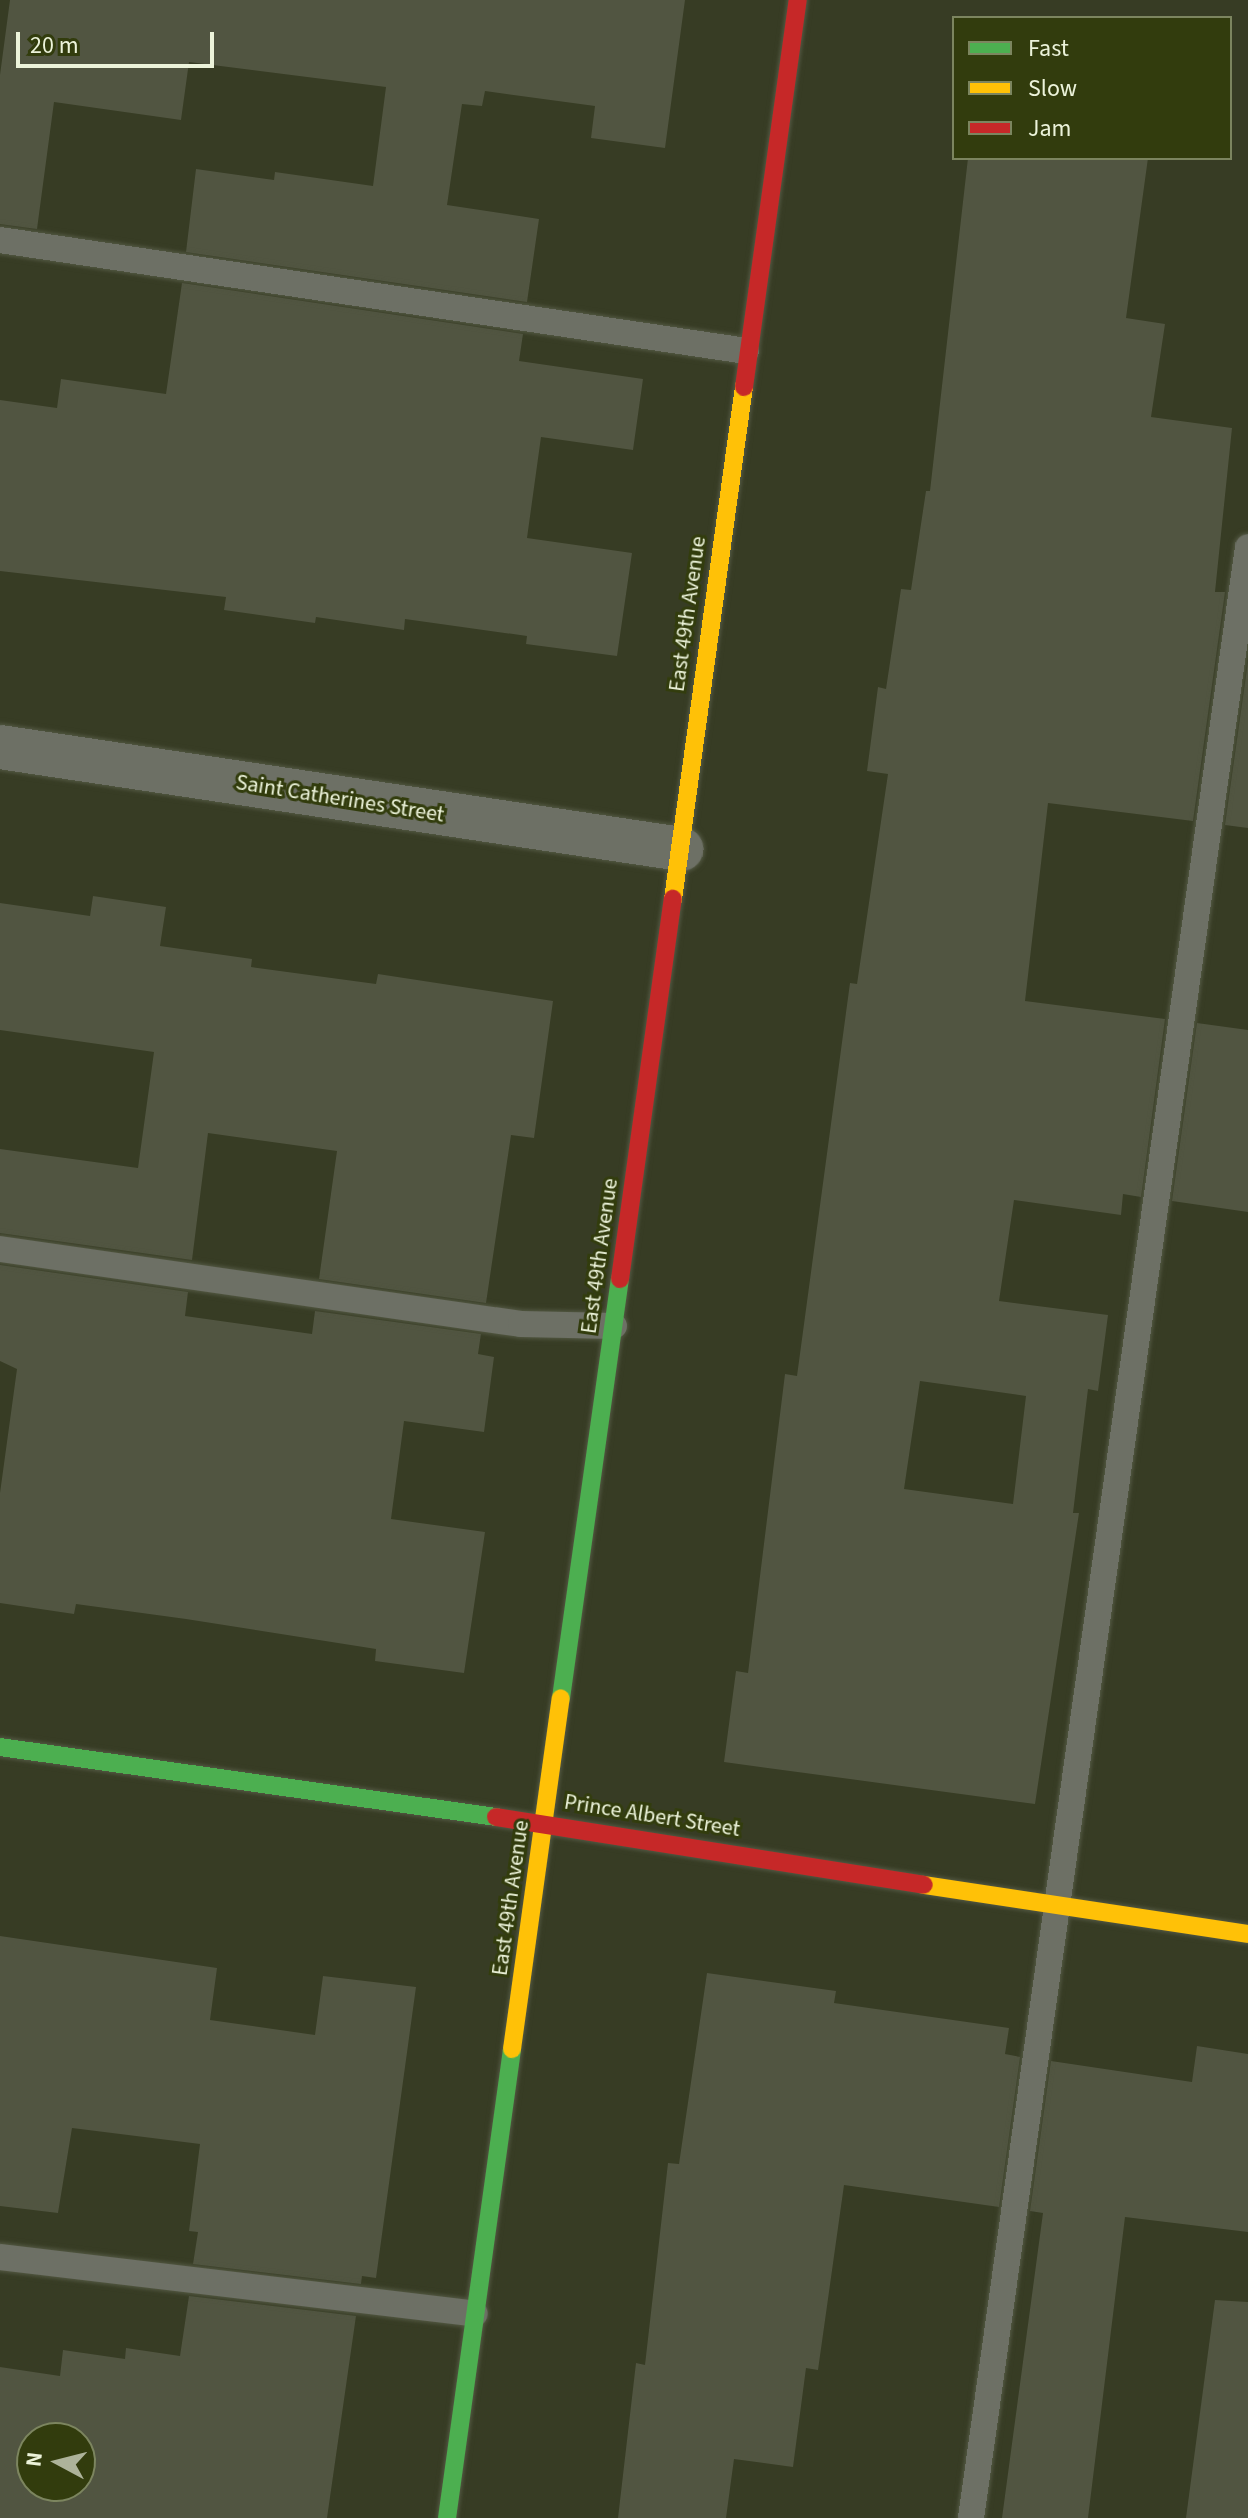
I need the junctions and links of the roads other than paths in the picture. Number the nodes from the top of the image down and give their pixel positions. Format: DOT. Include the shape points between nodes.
graph roads {
  1 [pos="798,0"];
  2 [pos="0,240"];
  3 [pos="746,351"];
  4 [pos="1248,547"];
  5 [pos="0,747"];
  6 [pos="681,849"];
  7 [pos="0,1249"];
  8 [pos="614,1326"];
  9 [pos="0,1747"];
  10 [pos="546,1824"];
  11 [pos="1058,1908"];
  12 [pos="1248,1934"];
  13 [pos="0,2257"];
  14 [pos="475,2314"];
  15 [pos="447,2518"];
  16 [pos="971,2518"];
  1 -- 3 [label="street, East 49th Avenue"];
  2 -- 3 [label="lane"];
  3 -- 6 [label="street, East 49th Avenue"];
  4 -- 11 [label="lane"];
  5 -- 6 [label="street, Saint Catherines Street"];
  6 -- 8 [label="street, East 49th Avenue"];
  7 -- 8 [label="lane" via="521,1324"];
  8 -- 10 [label="street, East 49th Avenue"];
  9 -- 10 [label="street, Prince Albert Street"];
  10 -- 11 [label="street, Prince Albert Street"];
  10 -- 14 [label="street, East 49th Avenue"];
  11 -- 12 [label="street, Prince Albert Street"];
  11 -- 16 [label="lane"];
  13 -- 14 [label="lane"];
  14 -- 15 [label="street, East 49th Avenue"];
}
